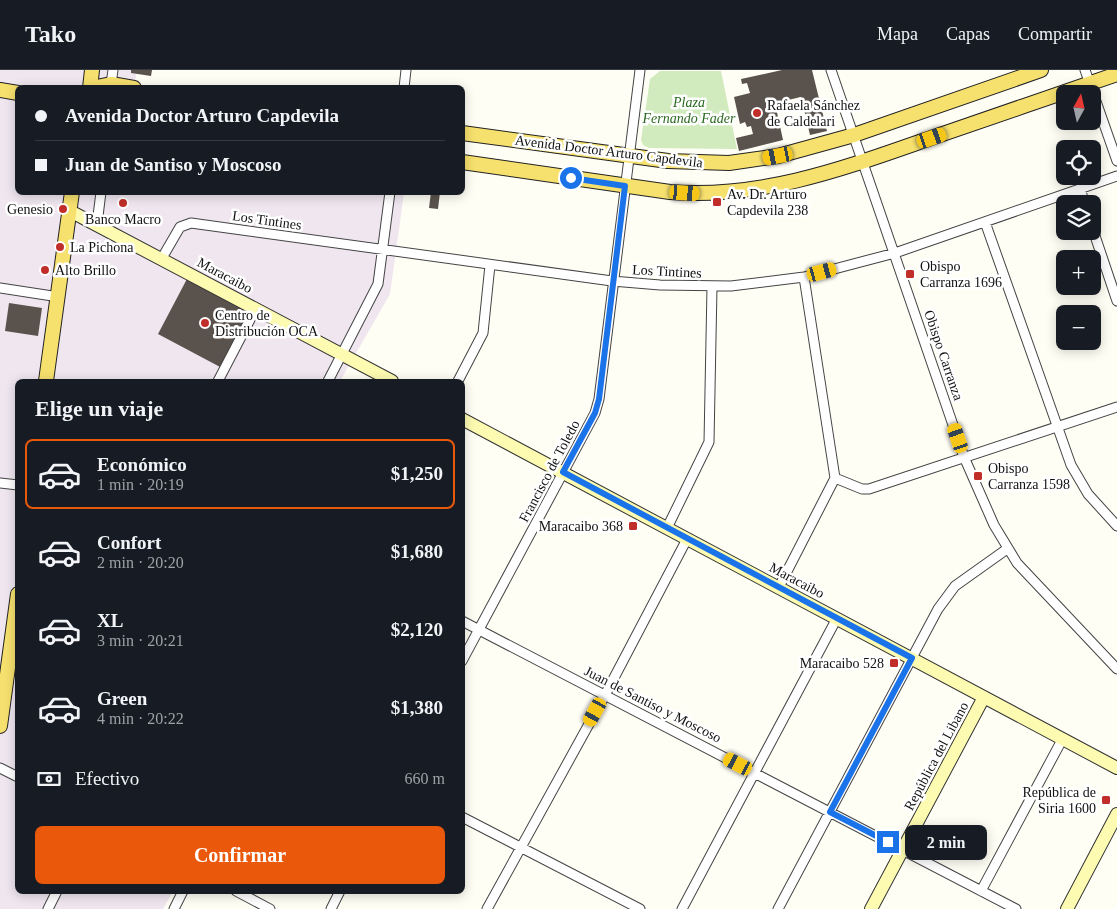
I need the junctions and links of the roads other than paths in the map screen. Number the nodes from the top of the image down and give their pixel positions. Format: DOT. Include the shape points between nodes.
graph roads {
  1 [pos="85,70"];
  2 [pos="92,70"];
  3 [pos="113,70"];
  4 [pos="406,70"];
  5 [pos="640,70"];
  6 [pos="831,70"];
  7 [pos="1042,70"];
  8 [pos="1084,70"];
  9 [pos="1117,74"];
  10 [pos="1090,83"];
  11 [pos="112,84"];
  12 [pos="82,85"];
  13 [pos="91,85"];
  14 [pos="107,85"];
  15 [pos="118,85"];
  16 [pos="404,85"];
  17 [pos="0,90"];
  18 [pos="15,92"];
  19 [pos="465,133"];
  20 [pos="854,135"];
  21 [pos="628,156"];
  22 [pos="1117,161"];
  23 [pos="465,162"];
  24 [pos="863,162"];
  25 [pos="1117,176"];
  26 [pos="625,186"];
  27 [pos="1080,189"];
  28 [pos="72,195"];
  29 [pos="101,195"];
  30 [pos="390,195"];
  31 [pos="1082,195"];
  32 [pos="70,211"];
  33 [pos="985,222"];
  34 [pos="97,224"];
  35 [pos="1096,240"];
  36 [pos="382,250"];
  37 [pos="895,253"];
  38 [pos="162,258"];
  39 [pos="490,265"];
  40 [pos="804,277"];
  41 [pos="612,281"];
  42 [pos="712,286"];
  43 [pos="0,288"];
  44 [pos="59,297"];
  45 [pos="1117,301"];
  46 [pos="256,308"];
  47 [pos="342,354"];
  48 [pos="46,379"];
  49 [pos="219,379"];
  50 [pos="329,379"];
  51 [pos="388,379"];
  52 [pos="459,379"];
  53 [pos="1117,407"];
  54 [pos="465,421"];
  55 [pos="1055,426"];
  56 [pos="964,457"];
  57 [pos="563,472"];
  58 [pos="836,478"];
  59 [pos="0,483"];
  60 [pos="15,485"];
  61 [pos="1117,526"];
  62 [pos="667,528"];
  63 [pos="687,538"];
  64 [pos="1007,549"];
  65 [pos="779,587"];
  66 [pos="15,611"];
  67 [pos="837,618"];
  68 [pos="465,622"];
  69 [pos="480,630"];
  70 [pos="465,656"];
  71 [pos="912,658"];
  72 [pos="1117,669"];
  73 [pos="3,680"];
  74 [pos="605,695"];
  75 [pos="984,697"];
  76 [pos="0,726"];
  77 [pos="1062,738"];
  78 [pos="0,768"];
  79 [pos="1117,768"];
  80 [pos="755,773"];
  81 [pos="15,776"];
  82 [pos="830,812"];
  83 [pos="1117,814"];
  84 [pos="465,819"];
  85 [pos="520,847"];
  86 [pos="903,850"];
  87 [pos="981,891"];
  88 [pos="56,894"];
  89 [pos="182,894"];
  90 [pos="242,894"];
  91 [pos="338,894"];
  92 [pos="48,909"];
  93 [pos="174,909"];
  94 [pos="270,909"];
  95 [pos="331,909"];
  96 [pos="487,909"];
  97 [pos="640,909"];
  98 [pos="682,909"];
  99 [pos="778,909"];
  100 [pos="871,909"];
  101 [pos="1016,909"];
  102 [pos="1067,909"];
  1 -- 12 [label="main road"];
  2 -- 13 [label="main road"];
  3 -- 11 [label="street"];
  4 -- 16 [label="street"];
  5 -- 21 [label="street, Francisco de Toledo"];
  6 -- 20 [label="street, Obispo Carranza"];
  7 -- 20 [label="main road, Avenida Doctor Arturo Capdevila"];
  8 -- 10 [label="street"];
  9 -- 10 [label="main road"];
  10 -- 22 [label="street"];
  10 -- 24 [label="main road"];
  11 -- 14 [label="main road"];
  11 -- 15 [label="main road"];
  17 -- 18 [label="main road"];
  19 -- 21 [label="main road, Avenida Doctor Arturo Capdevila"];
  20 -- 21 [label="main road, Avenida Doctor Arturo Capdevila" via="752,161 702,164"];
  20 -- 24 [label="street, Obispo Carranza"];
  21 -- 26 [label="street, Francisco de Toledo"];
  23 -- 26 [label="main road"];
  24 -- 26 [label="main road" via="726,194"];
  24 -- 37 [label="street, Obispo Carranza"];
  25 -- 27 [label="street, Los Tintines"];
  26 -- 41 [label="street, Francisco de Toledo"];
  27 -- 31 [label="street"];
  27 -- 33 [label="street, Los Tintines"];
  28 -- 32 [label="main road"];
  29 -- 34 [label="street"];
  30 -- 36 [label="street"];
  32 -- 34 [label="main road, Maracaibo"];
  32 -- 44 [label="main road"];
  33 -- 37 [label="street, Los Tintines"];
  33 -- 55 [label="street"];
  34 -- 38 [label="main road, Maracaibo"];
  35 -- 45 [label="street"];
  36 -- 38 [label="street, Los Tintines" via="191,223 180,228"];
  36 -- 39 [label="street, Los Tintines"];
  36 -- 47 [label="street" via="375,293"];
  37 -- 40 [label="street, Los Tintines"];
  37 -- 56 [label="street, Obispo Carranza"];
  38 -- 46 [label="main road, Maracaibo"];
  39 -- 41 [label="street, Los Tintines"];
  39 -- 52 [label="street" via="483,333"];
  40 -- 42 [label="street, Los Tintines"];
  40 -- 58 [label="street"];
  41 -- 42 [label="street, Los Tintines"];
  41 -- 57 [label="street, Francisco de Toledo" via="599,399 595,413"];
  42 -- 62 [label="street" via="709,442"];
  43 -- 44 [label="street"];
  44 -- 48 [label="main road"];
  46 -- 47 [label="main road, Maracaibo"];
  46 -- 49 [label="street"];
  47 -- 50 [label="street"];
  47 -- 51 [label="main road, Maracaibo"];
  53 -- 55 [label="street"];
  54 -- 57 [label="main road, Maracaibo"];
  55 -- 56 [label="street"];
  55 -- 61 [label="street" via="1079,480"];
  56 -- 58 [label="street" via="870,489"];
  56 -- 64 [label="street, Obispo Carranza"];
  57 -- 62 [label="main road, Maracaibo"];
  57 -- 69 [label="street, Francisco de Toledo"];
  58 -- 65 [label="street"];
  59 -- 60 [label="street"];
  62 -- 63 [label="main road, Maracaibo"];
  63 -- 65 [label="main road, Maracaibo"];
  63 -- 74 [label="street"];
  64 -- 71 [label="street" via="955,586 938,608"];
  64 -- 72 [label="street, Obispo Carranza" via="1043,592"];
  65 -- 67 [label="main road, Maracaibo"];
  66 -- 73 [label="main road"];
  67 -- 71 [label="main road, Maracaibo"];
  67 -- 80 [label="street"];
  68 -- 69 [label="street, Juan de Santiso y Moscoso"];
  69 -- 70 [label="street, Francisco de Toledo"];
  69 -- 74 [label="street, Juan de Santiso y Moscoso"];
  71 -- 75 [label="main road, Maracaibo"];
  71 -- 82 [label="street"];
  73 -- 76 [label="main road"];
  74 -- 80 [label="street, Juan de Santiso y Moscoso"];
  74 -- 85 [label="street"];
  75 -- 77 [label="main road, Maracaibo"];
  75 -- 86 [label="main road, República del Libano"];
  77 -- 79 [label="main road, Maracaibo"];
  77 -- 87 [label="street"];
  78 -- 81 [label="street"];
  80 -- 82 [label="street, Juan de Santiso y Moscoso"];
  80 -- 98 [label="street"];
  82 -- 86 [label="street, Juan de Santiso y Moscoso"];
  82 -- 99 [label="street"];
  83 -- 102 [label="main road"];
  84 -- 85 [label="street"];
  85 -- 96 [label="street"];
  85 -- 97 [label="street"];
  86 -- 87 [label="street, Juan de Santiso y Moscoso"];
  86 -- 100 [label="main road, República del Libano"];
  87 -- 101 [label="street, Juan de Santiso y Moscoso"];
  88 -- 92 [label="street"];
  89 -- 93 [label="street"];
  90 -- 94 [label="street"];
  91 -- 95 [label="street"];
}
